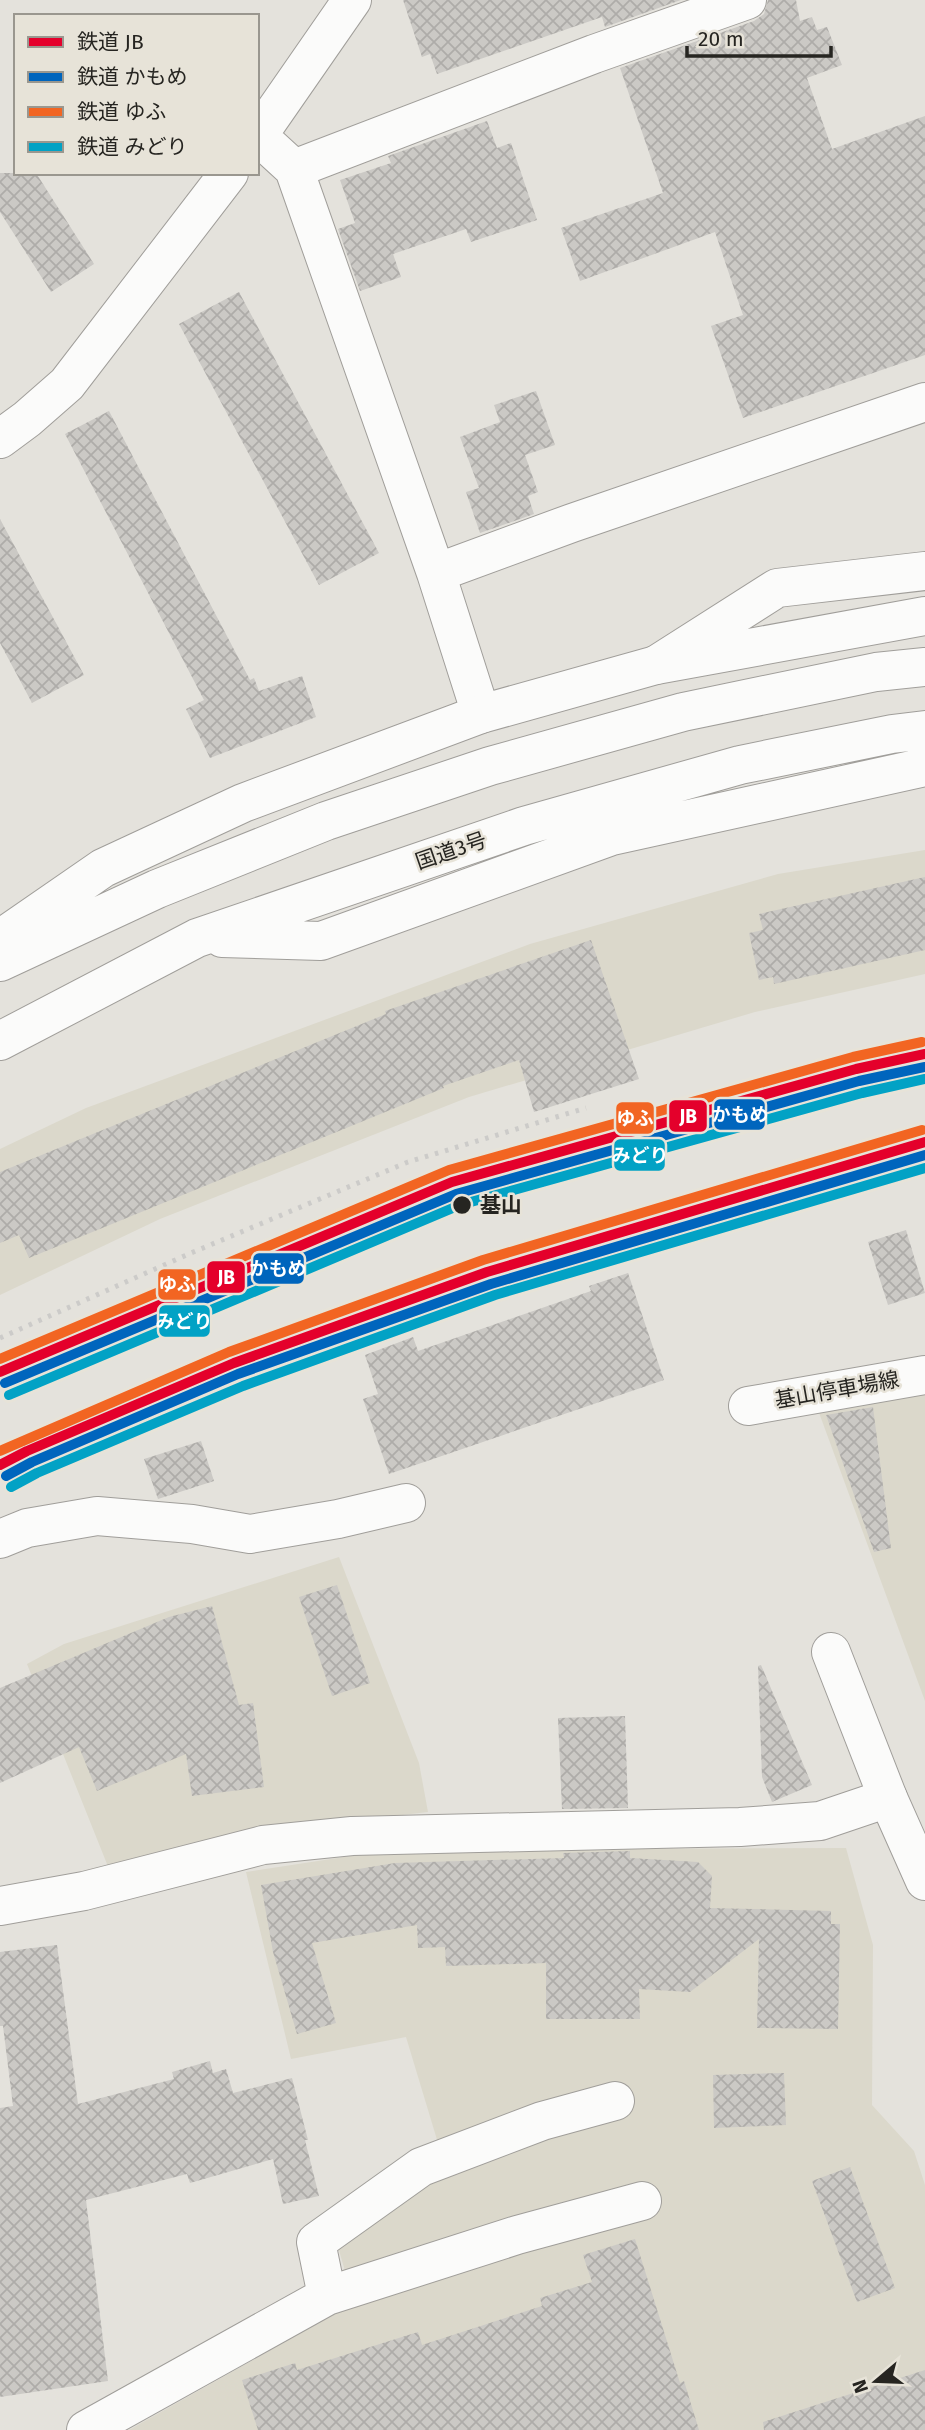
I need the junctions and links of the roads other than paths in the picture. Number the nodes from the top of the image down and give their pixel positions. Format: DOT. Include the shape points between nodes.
graph roads {
  1 [pos="747,0"];
  2 [pos="347,2"];
  3 [pos="259,134"];
  4 [pos="259,137"];
  5 [pos="294,169"];
  6 [pos="227,175"];
  7 [pos="925,402"];
  8 [pos="0,439"];
  9 [pos="925,571"];
  10 [pos="436,573"];
  11 [pos="925,617"];
  12 [pos="656,665"];
  13 [pos="925,667"];
  14 [pos="481,714"];
  15 [pos="908,732"];
  16 [pos="925,766"];
  17 [pos="197,937"];
  18 [pos="0,939"];
  19 [pos="0,962"];
  20 [pos="0,1041"];
  21 [pos="925,1375"];
  22 [pos="748,1406"];
  23 [pos="405,1503"];
  24 [pos="0,1539"];
  25 [pos="831,1652"];
  26 [pos="904,1812"];
  27 [pos="925,1881"];
  28 [pos="0,1906"];
  29 [pos="615,2101"];
  30 [pos="642,2201"];
  31 [pos="327,2296"];
  32 [pos="86,2430"];
  1 -- 5 [label="main road"];
  2 -- 3 [label="main road"];
  4 -- 5 [label="main road"];
  5 -- 10 [label="main road"];
  6 -- 8 [label="main road" via="66,384"];
  7 -- 10 [label="main road"];
  9 -- 12 [label="main road" via="777,588"];
  10 -- 14 [label="main road"];
  11 -- 12 [label="main road"];
  12 -- 14 [label="main road"];
  13 -- 19 [label="main road" via="876,672 683,712 490,766 326,821 157,889"];
  14 -- 18 [label="main road" via="243,803 114,862"];
  15 -- 17 [label="main road, 国道3号" via="740,765 524,826"];
  16 -- 17 [label="main road" via="612,836 321,941"];
  17 -- 20 [label="main road, 国道3号"];
  21 -- 22 [label="main road, 基山停車場線"];
  23 -- 24 [label="main road" via="250,1534 97,1516 27,1528"];
  25 -- 26 [label="main road"];
  26 -- 27 [label="main road"];
  26 -- 28 [label="main road" via="740,1827 352,1836 263,1845 84,1891"];
  29 -- 31 [label="main road" via="542,2121 421,2167 316,2242"];
  30 -- 31 [label="main road" via="517,2235"];
  31 -- 32 [label="main road"];
}
